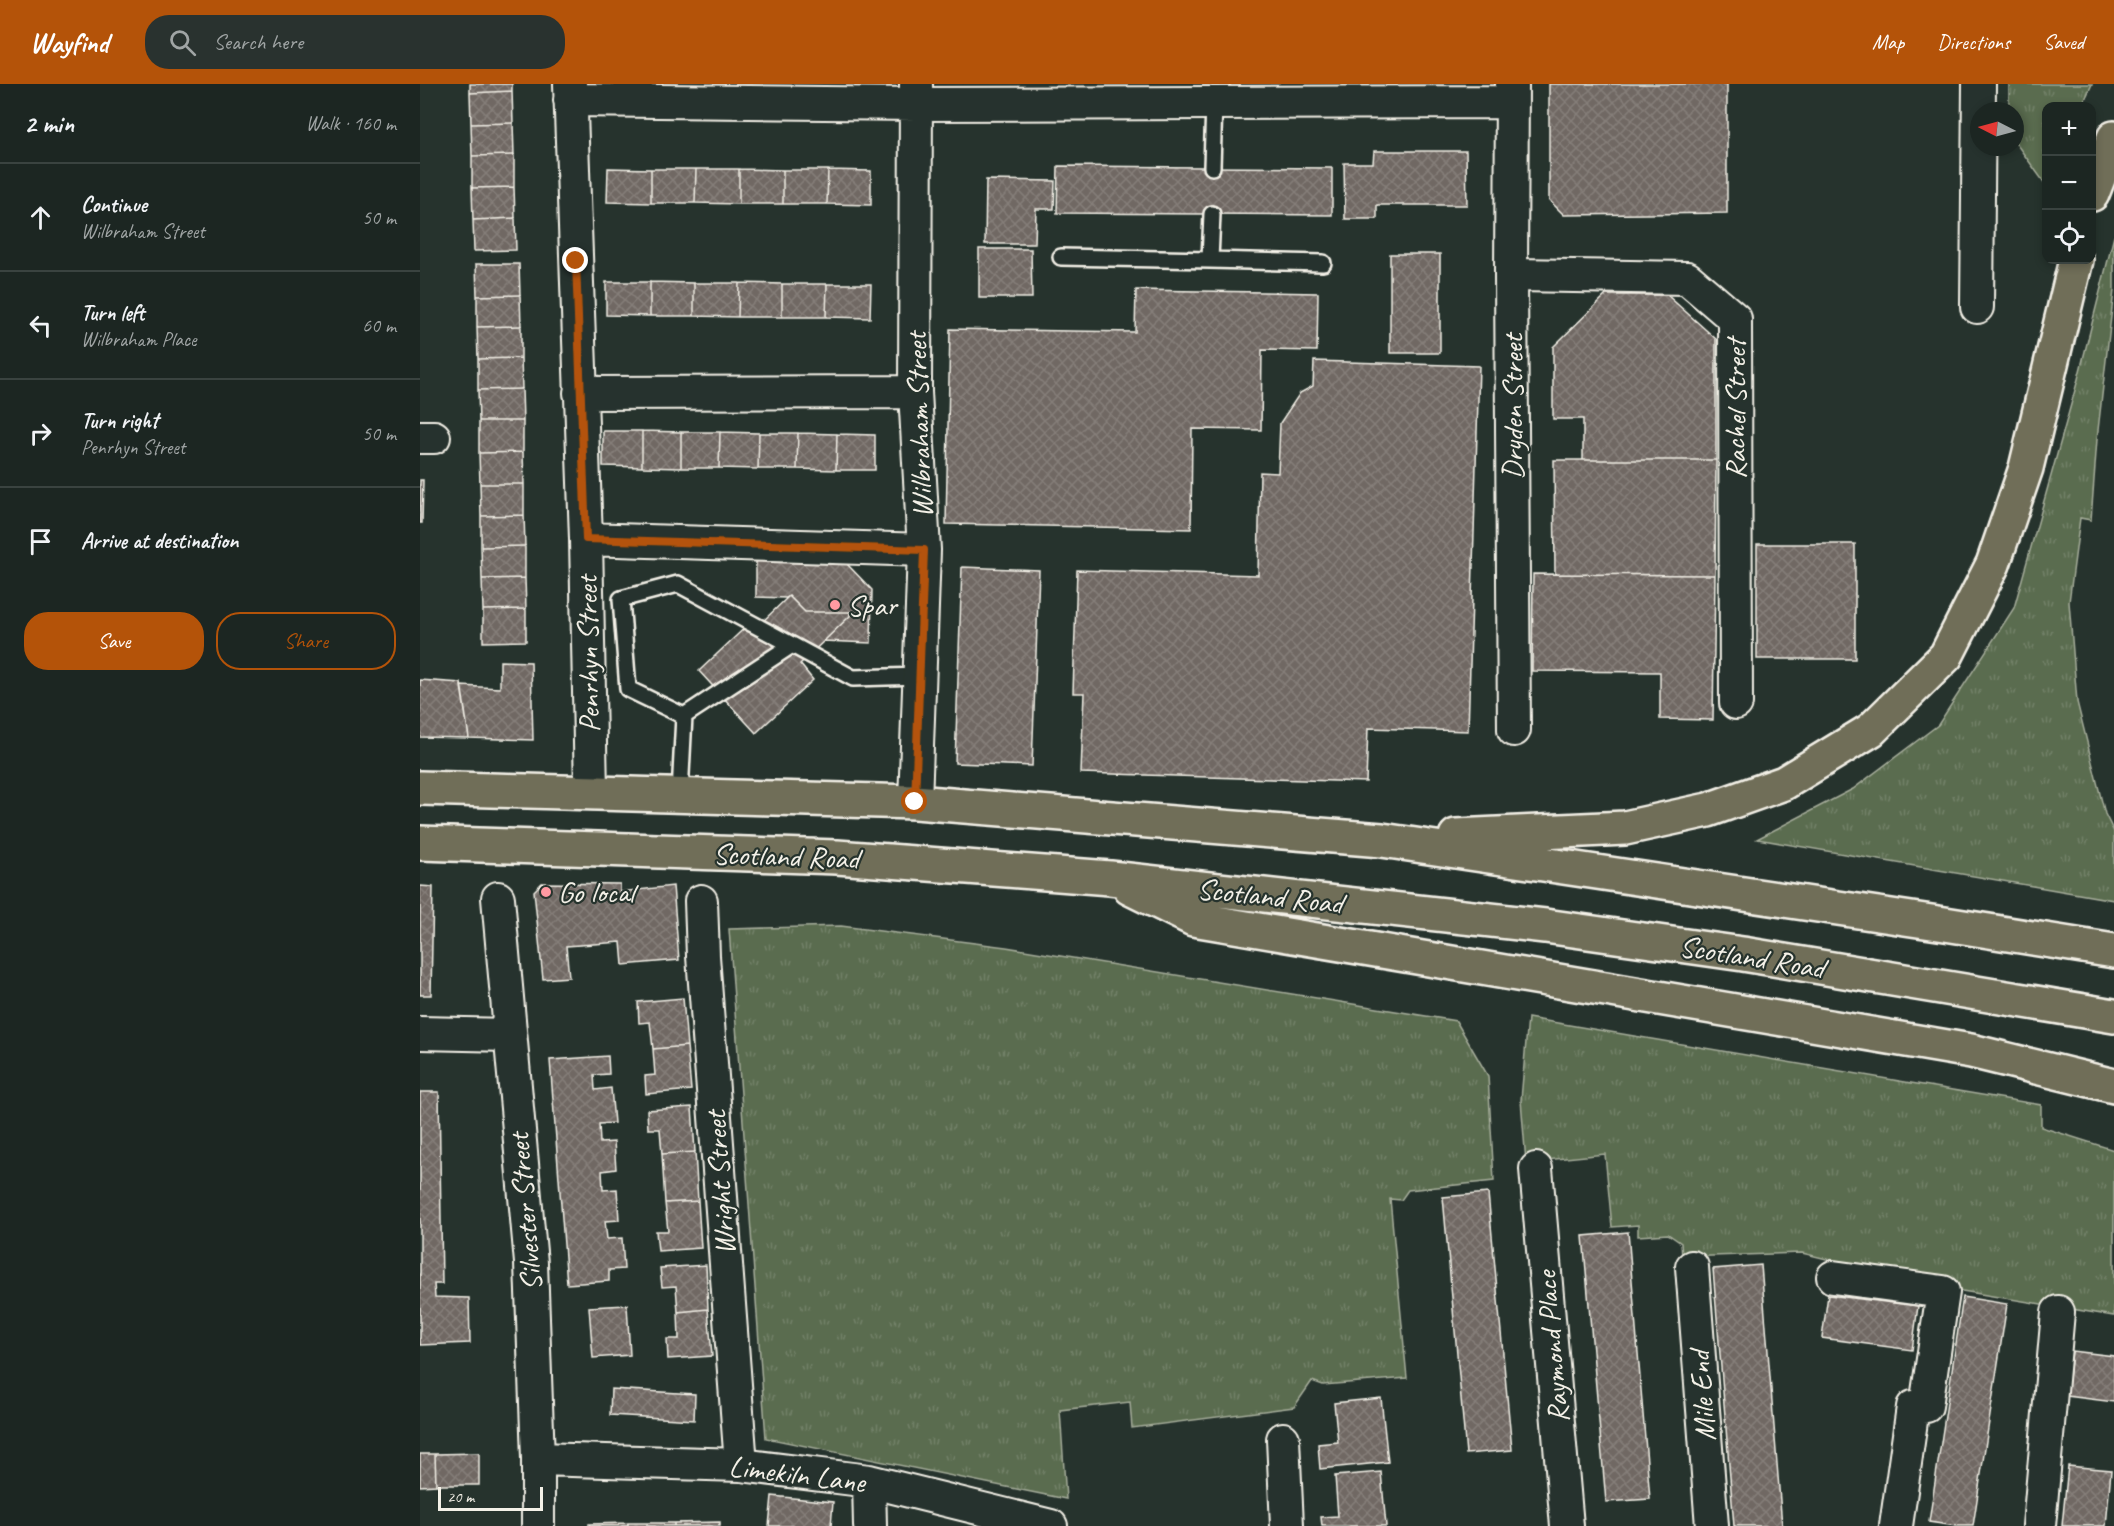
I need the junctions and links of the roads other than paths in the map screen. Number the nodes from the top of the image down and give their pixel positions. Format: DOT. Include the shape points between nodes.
graph roads {
  1 [pos="1978,84"];
  2 [pos="570,92"];
  3 [pos="1512,93"];
  4 [pos="916,94"];
  5 [pos="1220,97"];
  6 [pos="2114,138"];
  7 [pos="1212,168"];
  8 [pos="2096,182"];
  9 [pos="1212,214"];
  10 [pos="1061,257"];
  11 [pos="1210,260"];
  12 [pos="1323,263"];
  13 [pos="2075,264"];
  14 [pos="1511,275"];
  15 [pos="1977,307"];
  16 [pos="915,392"];
  17 [pos="580,393"];
  18 [pos="586,539"];
  19 [pos="924,550"];
  20 [pos="792,645"];
  21 [pos="920,676"];
  22 [pos="1736,703"];
  23 [pos="684,716"];
  24 [pos="1514,730"];
  25 [pos="420,788"];
  26 [pos="591,793"];
  27 [pos="680,795"];
  28 [pos="915,802"];
  29 [pos="1382,840"];
  30 [pos="420,843"];
  31 [pos="1110,878"];
  32 [pos="498,898"];
  33 [pos="700,901"];
  34 [pos="2114,951"];
  35 [pos="2114,1016"];
  36 [pos="420,1033"];
  37 [pos="509,1035"];
  38 [pos="2114,1086"];
  39 [pos="1536,1169"];
  40 [pos="1692,1267"];
  41 [pos="1833,1276"];
  42 [pos="2058,1312"];
  43 [pos="1283,1439"];
  44 [pos="538,1460"];
  45 [pos="741,1465"];
  46 [pos="869,1481"];
  47 [pos="538,1526"];
  48 [pos="870,1526"];
  49 [pos="1051,1526"];
  50 [pos="1287,1526"];
  51 [pos="1568,1526"];
  52 [pos="1712,1526"];
  53 [pos="1896,1526"];
  54 [pos="2039,1526"];
  1 -- 15 [label="street"];
  2 -- 4 [label="street"];
  2 -- 17 [label="street, Penrhyn Street"];
  3 -- 5 [label="street"];
  3 -- 14 [label="street, Dryden Street"];
  4 -- 5 [label="street"];
  4 -- 16 [label="street, Wilbraham Street"];
  5 -- 7 [label="lane"];
  6 -- 8 [label="highway"];
  9 -- 11 [label="lane"];
  10 -- 11 [label="lane"];
  11 -- 12 [label="lane"];
  13 -- 29 [label="highway" via="2026,468 1993,564 1946,656 1871,730 1784,783 1708,810 1625,828"];
  14 -- 22 [label="street, Rachel Street" via="1687,279 1735,319"];
  14 -- 24 [label="street, Dryden Street"];
  16 -- 17 [label="street"];
  16 -- 19 [label="street, Wilbraham Street"];
  17 -- 18 [label="street, Penrhyn Street"];
  18 -- 19 [label="street"];
  18 -- 26 [label="street, Penrhyn Street"];
  19 -- 21 [label="street, Wilbraham Street"];
  20 -- 21 [label="lane" via="853,678"];
  20 -- 23 [label="lane"];
  20 -- 23 [label="lane" via="678,584 621,599 628,688"];
  21 -- 28 [label="street, Wilbraham Street"];
  23 -- 27 [label="lane"];
  25 -- 26 [label="highway, Scotland Road"];
  26 -- 27 [label="highway, Scotland Road"];
  27 -- 28 [label="highway, Scotland Road"];
  28 -- 29 [label="highway, Scotland Road"];
  29 -- 34 [label="highway, Scotland Road"];
  30 -- 31 [label="highway, Scotland Road" via="837,857"];
  31 -- 35 [label="highway, Scotland Road" via="1545,926 1743,954"];
  31 -- 38 [label="highway" via="1194,919 1971,1051"];
  32 -- 37 [label="street, Silvester Street"];
  33 -- 45 [label="street, Wright Street"];
  36 -- 37 [label="street"];
  37 -- 44 [label="street, Silvester Street" via="531,1263"];
  39 -- 51 [label="street, Raymond Place"];
  40 -- 52 [label="street, Mile End"];
  41 -- 53 [label="street" via="1943,1292 1926,1406 1913,1407"];
  42 -- 54 [label="street"];
  43 -- 50 [label="street"];
  44 -- 45 [label="street, Limekiln Lane"];
  44 -- 47 [label="street, Silvester Street"];
  45 -- 46 [label="street, Limekiln Lane"];
  46 -- 48 [label="street"];
  46 -- 49 [label="street, Limekiln Lane"];
}
